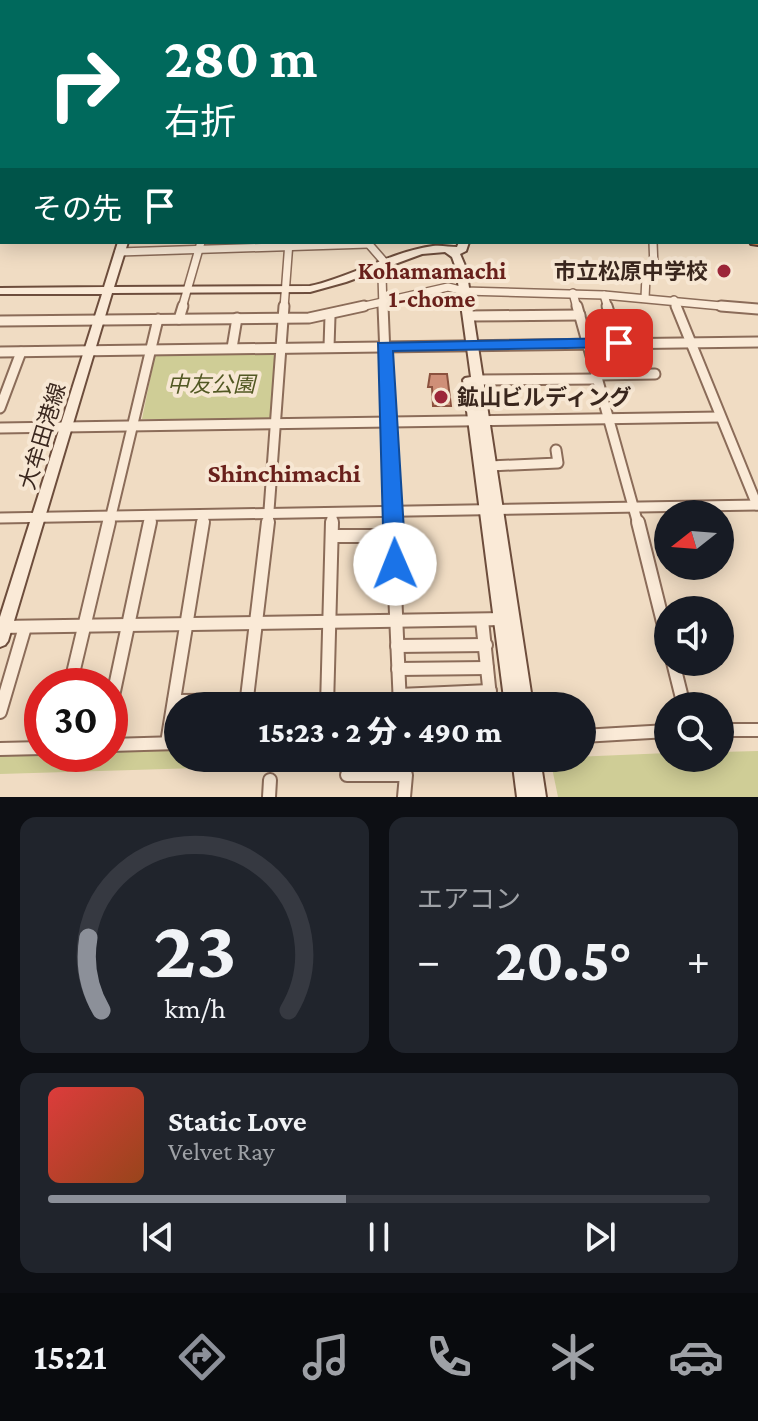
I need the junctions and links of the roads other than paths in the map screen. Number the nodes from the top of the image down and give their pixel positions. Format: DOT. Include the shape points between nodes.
graph roads {
  1 [pos="200,244"];
  2 [pos="328,244"];
  3 [pos="368,244"];
  4 [pos="439,244"];
  5 [pos="463,244"];
  6 [pos="653,244"];
  7 [pos="289,245"];
  8 [pos="121,247"];
  9 [pos="431,250"];
  10 [pos="195,251"];
  11 [pos="453,253"];
  12 [pos="381,269"];
  13 [pos="460,289"];
  14 [pos="287,291"];
  15 [pos="106,292"];
  16 [pos="186,292"];
  17 [pos="0,293"];
  18 [pos="573,293"];
  19 [pos="604,295"];
  20 [pos="645,298"];
  21 [pos="384,300"];
  22 [pos="674,300"];
  23 [pos="758,309"];
  24 [pos="580,315"];
  25 [pos="330,316"];
  26 [pos="468,316"];
  27 [pos="237,318"];
  28 [pos="284,318"];
  29 [pos="98,319"];
  30 [pos="158,319"];
  31 [pos="179,319"];
  32 [pos="0,321"];
  33 [pos="758,342"];
  34 [pos="586,343"];
  35 [pos="619,343"];
  36 [pos="691,343"];
  37 [pos="468,345"];
  38 [pos="384,346"];
  39 [pos="281,347"];
  40 [pos="329,347"];
  41 [pos="232,348"];
  42 [pos="150,349"];
  43 [pos="88,351"];
  44 [pos="0,352"];
  45 [pos="21,352"];
  46 [pos="622,374"];
  47 [pos="655,374"];
  48 [pos="596,377"];
  49 [pos="477,380"];
  50 [pos="0,408"];
  51 [pos="720,417"];
  52 [pos="607,418"];
  53 [pos="479,420"];
  54 [pos="275,422"];
  55 [pos="388,422"];
  56 [pos="133,424"];
  57 [pos="66,427"];
  58 [pos="0,428"];
  59 [pos="556,450"];
  60 [pos="490,466"];
  61 [pos="757,505"];
  62 [pos="634,507"];
  63 [pos="493,510"];
  64 [pos="332,513"];
  65 [pos="394,513"];
  66 [pos="269,514"];
  67 [pos="204,515"];
  68 [pos="113,516"];
  69 [pos="151,516"];
  70 [pos="0,518"];
  71 [pos="38,518"];
  72 [pos="332,536"];
  73 [pos="395,536"];
  74 [pos="656,596"];
  75 [pos="507,619"];
  76 [pos="482,620"];
  77 [pos="396,622"];
  78 [pos="255,623"];
  79 [pos="329,623"];
  80 [pos="185,625"];
  81 [pos="127,626"];
  82 [pos="2,627"];
  83 [pos="25,627"];
  84 [pos="84,627"];
  85 [pos="0,641"];
  86 [pos="486,645"];
  87 [pos="397,646"];
  88 [pos="74,668"];
  89 [pos="118,668"];
  90 [pos="398,669"];
  91 [pos="488,672"];
  92 [pos="515,675"];
  93 [pos="490,691"];
  94 [pos="175,692"];
  95 [pos="247,692"];
  96 [pos="327,692"];
  97 [pos="399,692"];
  98 [pos="480,692"];
  99 [pos="514,692"];
  100 [pos="520,692"];
  101 [pos="0,712"];
  102 [pos="734,730"];
  103 [pos="758,730"];
  104 [pos="654,732"];
  105 [pos="596,735"];
  106 [pos="164,743"];
  107 [pos="128,744"];
  108 [pos="24,748"];
  109 [pos="0,749"];
  110 [pos="355,772"];
  111 [pos="522,772"];
  112 [pos="534,772"];
  113 [pos="270,780"];
  114 [pos="269,797"];
  115 [pos="404,797"];
  116 [pos="526,797"];
  117 [pos="537,797"];
  1 -- 10 [label="street"];
  2 -- 7 [label="street"];
  3 -- 12 [label="street"];
  4 -- 9 [label="street"];
  5 -- 11 [label="street"];
  6 -- 20 [label="street" via="654,268 646,276"];
  7 -- 10 [label="street"];
  7 -- 14 [label="street"];
  8 -- 10 [label="street"];
  8 -- 15 [label="street, 大牟田港線"];
  9 -- 11 [label="street"];
  9 -- 12 [label="street"];
  10 -- 16 [label="street"];
  11 -- 13 [label="street"];
  12 -- 14 [label="street" via="337,287"];
  12 -- 21 [label="street"];
  13 -- 18 [label="street"];
  13 -- 21 [label="street"];
  13 -- 26 [label="street"];
  13 -- 37 [label="street"];
  14 -- 16 [label="street"];
  14 -- 28 [label="street"];
  15 -- 16 [label="street"];
  15 -- 17 [label="street"];
  15 -- 29 [label="street, 大牟田港線"];
  16 -- 31 [label="street"];
  18 -- 19 [label="street"];
  18 -- 24 [label="street"];
  19 -- 20 [label="street"];
  19 -- 35 [label="street"];
  20 -- 22 [label="street"];
  21 -- 25 [label="street"];
  21 -- 38 [label="street"];
  22 -- 23 [label="street"];
  22 -- 36 [label="street"];
  24 -- 26 [label="street"];
  24 -- 34 [label="street"];
  25 -- 28 [label="street"];
  25 -- 40 [label="street"];
  26 -- 37 [label="street"];
  27 -- 28 [label="street"];
  27 -- 31 [label="street"];
  27 -- 41 [label="street"];
  28 -- 39 [label="street"];
  29 -- 30 [label="street"];
  29 -- 32 [label="street"];
  29 -- 43 [label="street, 大牟田港線"];
  30 -- 31 [label="street"];
  30 -- 42 [label="street"];
  33 -- 36 [label="street"];
  34 -- 35 [label="street"];
  34 -- 37 [label="street"];
  34 -- 48 [label="street"];
  35 -- 36 [label="street"];
  35 -- 46 [label="street"];
  36 -- 51 [label="street"];
  37 -- 38 [label="street"];
  37 -- 49 [label="street"];
  37 -- 53 [label="street"];
  38 -- 40 [label="street"];
  38 -- 55 [label="street"];
  39 -- 40 [label="street"];
  39 -- 41 [label="street"];
  39 -- 54 [label="street"];
  41 -- 42 [label="street"];
  42 -- 43 [label="street"];
  42 -- 56 [label="street"];
  43 -- 45 [label="street"];
  43 -- 57 [label="street, 大牟田港線"];
  44 -- 45 [label="street"];
  45 -- 50 [label="street"];
  46 -- 47 [label="street"];
  46 -- 48 [label="street"];
  48 -- 49 [label="street"];
  48 -- 52 [label="street"];
  49 -- 53 [label="street"];
  51 -- 52 [label="street"];
  51 -- 61 [label="street"];
  52 -- 53 [label="street"];
  52 -- 62 [label="street"];
  53 -- 55 [label="street"];
  53 -- 60 [label="street"];
  53 -- 63 [label="street"];
  54 -- 55 [label="street"];
  54 -- 56 [label="street"];
  54 -- 66 [label="street"];
  55 -- 65 [label="street"];
  56 -- 57 [label="street"];
  56 -- 68 [label="street"];
  57 -- 58 [label="street"];
  57 -- 71 [label="street, 大牟田港線"];
  59 -- 60 [label="street" via="558,463"];
  60 -- 63 [label="street"];
  61 -- 62 [label="street"];
  62 -- 63 [label="street"];
  62 -- 74 [label="street"];
  63 -- 65 [label="street"];
  63 -- 75 [label="street"];
  64 -- 65 [label="street"];
  64 -- 66 [label="street"];
  64 -- 72 [label="street"];
  65 -- 73 [label="street"];
  66 -- 67 [label="street"];
  66 -- 78 [label="street"];
  67 -- 69 [label="street"];
  67 -- 80 [label="street"];
  68 -- 69 [label="street"];
  68 -- 71 [label="street"];
  68 -- 84 [label="street"];
  69 -- 81 [label="street"];
  70 -- 71 [label="street"];
  71 -- 82 [label="street, 大牟田港線"];
  72 -- 73 [label="street"];
  72 -- 79 [label="street"];
  73 -- 77 [label="street"];
  75 -- 76 [label="street"];
  75 -- 92 [label="street"];
  76 -- 77 [label="street"];
  76 -- 86 [label="street"];
  77 -- 79 [label="street"];
  77 -- 87 [label="street"];
  78 -- 79 [label="street"];
  78 -- 80 [label="street"];
  78 -- 95 [label="street"];
  79 -- 96 [label="street"];
  80 -- 81 [label="street"];
  80 -- 94 [label="street"];
  81 -- 84 [label="street"];
  81 -- 89 [label="street"];
  82 -- 83 [label="street"];
  82 -- 85 [label="street, 大牟田港線"];
  83 -- 84 [label="street"];
  83 -- 101 [label="street"];
  84 -- 88 [label="street"];
  86 -- 87 [label="street"];
  86 -- 91 [label="street"];
  87 -- 90 [label="street"];
  90 -- 91 [label="street"];
  90 -- 97 [label="street"];
  91 -- 92 [label="street"];
  91 -- 93 [label="street"];
  92 -- 99 [label="street"];
  92 -- 100 [label="street"];
  93 -- 98 [label="street"];
  102 -- 103 [label="street"];
  104 -- 105 [label="street"];
  106 -- 107 [label="street"];
  108 -- 109 [label="street"];
  110 -- 115 [label="street" via="347,775 406,775"];
  111 -- 116 [label="street"];
  112 -- 117 [label="street"];
  113 -- 114 [label="street"];
}
